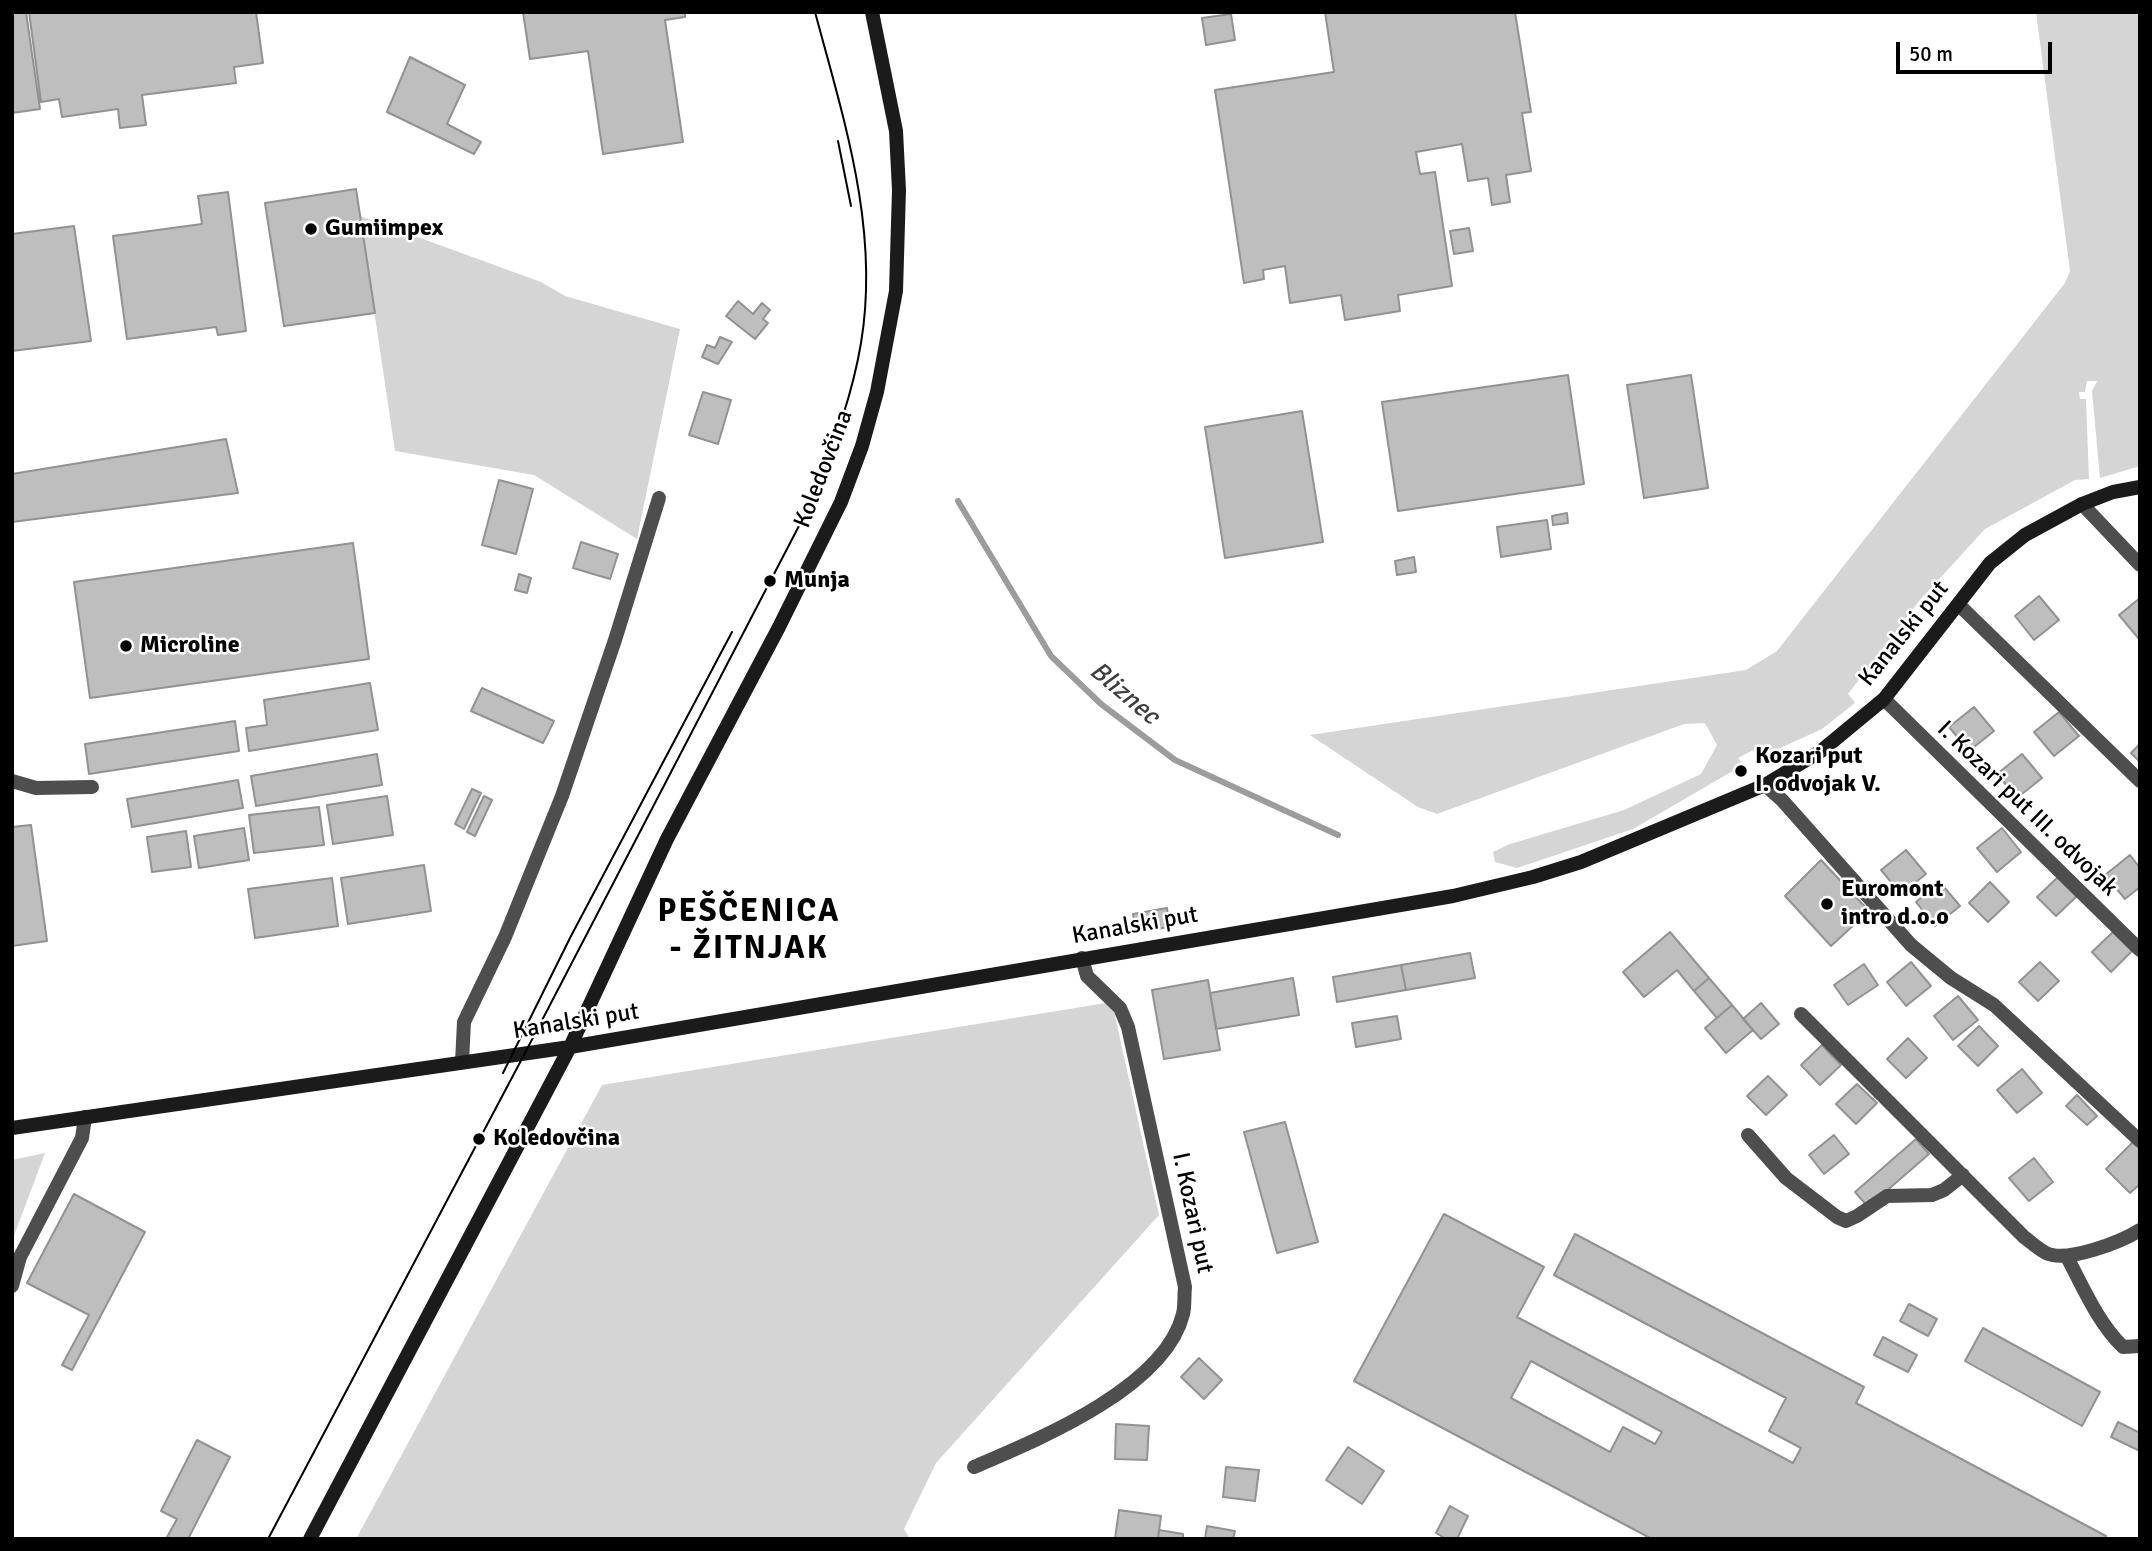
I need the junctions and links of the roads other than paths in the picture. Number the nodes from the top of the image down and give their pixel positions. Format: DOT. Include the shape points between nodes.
graph roads {
  1 [pos="872,12"];
  2 [pos="2140,487"];
  3 [pos="659,498"];
  4 [pos="2082,504"];
  5 [pos="2140,565"];
  6 [pos="1959,605"];
  7 [pos="1884,699"];
  8 [pos="2140,781"];
  9 [pos="12,782"];
  10 [pos="1765,786"];
  11 [pos="92,787"];
  12 [pos="2140,950"];
  13 [pos="1082,958"];
  14 [pos="1801,1014"];
  15 [pos="570,1047"];
  16 [pos="462,1062"];
  17 [pos="85,1117"];
  18 [pos="12,1128"];
  19 [pos="1748,1135"];
  20 [pos="2140,1141"];
  21 [pos="1964,1175"];
  22 [pos="2140,1230"];
  23 [pos="2067,1257"];
  24 [pos="12,1286"];
  25 [pos="2140,1346"];
  26 [pos="974,1467"];
  27 [pos="310,1539"];
  1 -- 15 [label="street, Koledovčina" via="896,131 897,291 862,446 841,502 667,839"];
  2 -- 4 [label="street, Kanalski put"];
  3 -- 16 [label="street" via="562,796 505,937 464,1022"];
  4 -- 5 [label="street"];
  4 -- 6 [label="street, Kanalski put" via="2025,535 1990,563"];
  6 -- 7 [label="street, Kanalski put"];
  6 -- 8 [label="street"];
  7 -- 10 [label="street, Kanalski put" via="1821,751"];
  7 -- 12 [label="street, I. Kozari put III. odvojak"];
  9 -- 11 [label="street" via="36,788"];
  10 -- 13 [label="street, Kanalski put" via="1581,862 1533,877"];
  10 -- 20 [label="street" via="1911,945 1951,978 1994,1004"];
  13 -- 15 [label="street, Kanalski put"];
  13 -- 26 [label="street, I. Kozari put" via="1087,976 1120,1008 1128,1027 1185,1287 1183,1314 1152,1366 1118,1392 1058,1431"];
  14 -- 21 [label="street"];
  15 -- 16 [label="street, Kanalski put"];
  15 -- 27 [label="street, Koledovčina"];
  16 -- 17 [label="street, Kanalski put"];
  17 -- 18 [label="street, Kanalski put"];
  17 -- 24 [label="street" via="82,1138 20,1256"];
  19 -- 21 [label="street" via="1786,1178 1846,1221 1887,1196 1932,1195"];
  21 -- 23 [label="street" via="2024,1237 2047,1254"];
  22 -- 23 [label="street"];
  23 -- 25 [label="street" via="2116,1340 2123,1347"];
}
